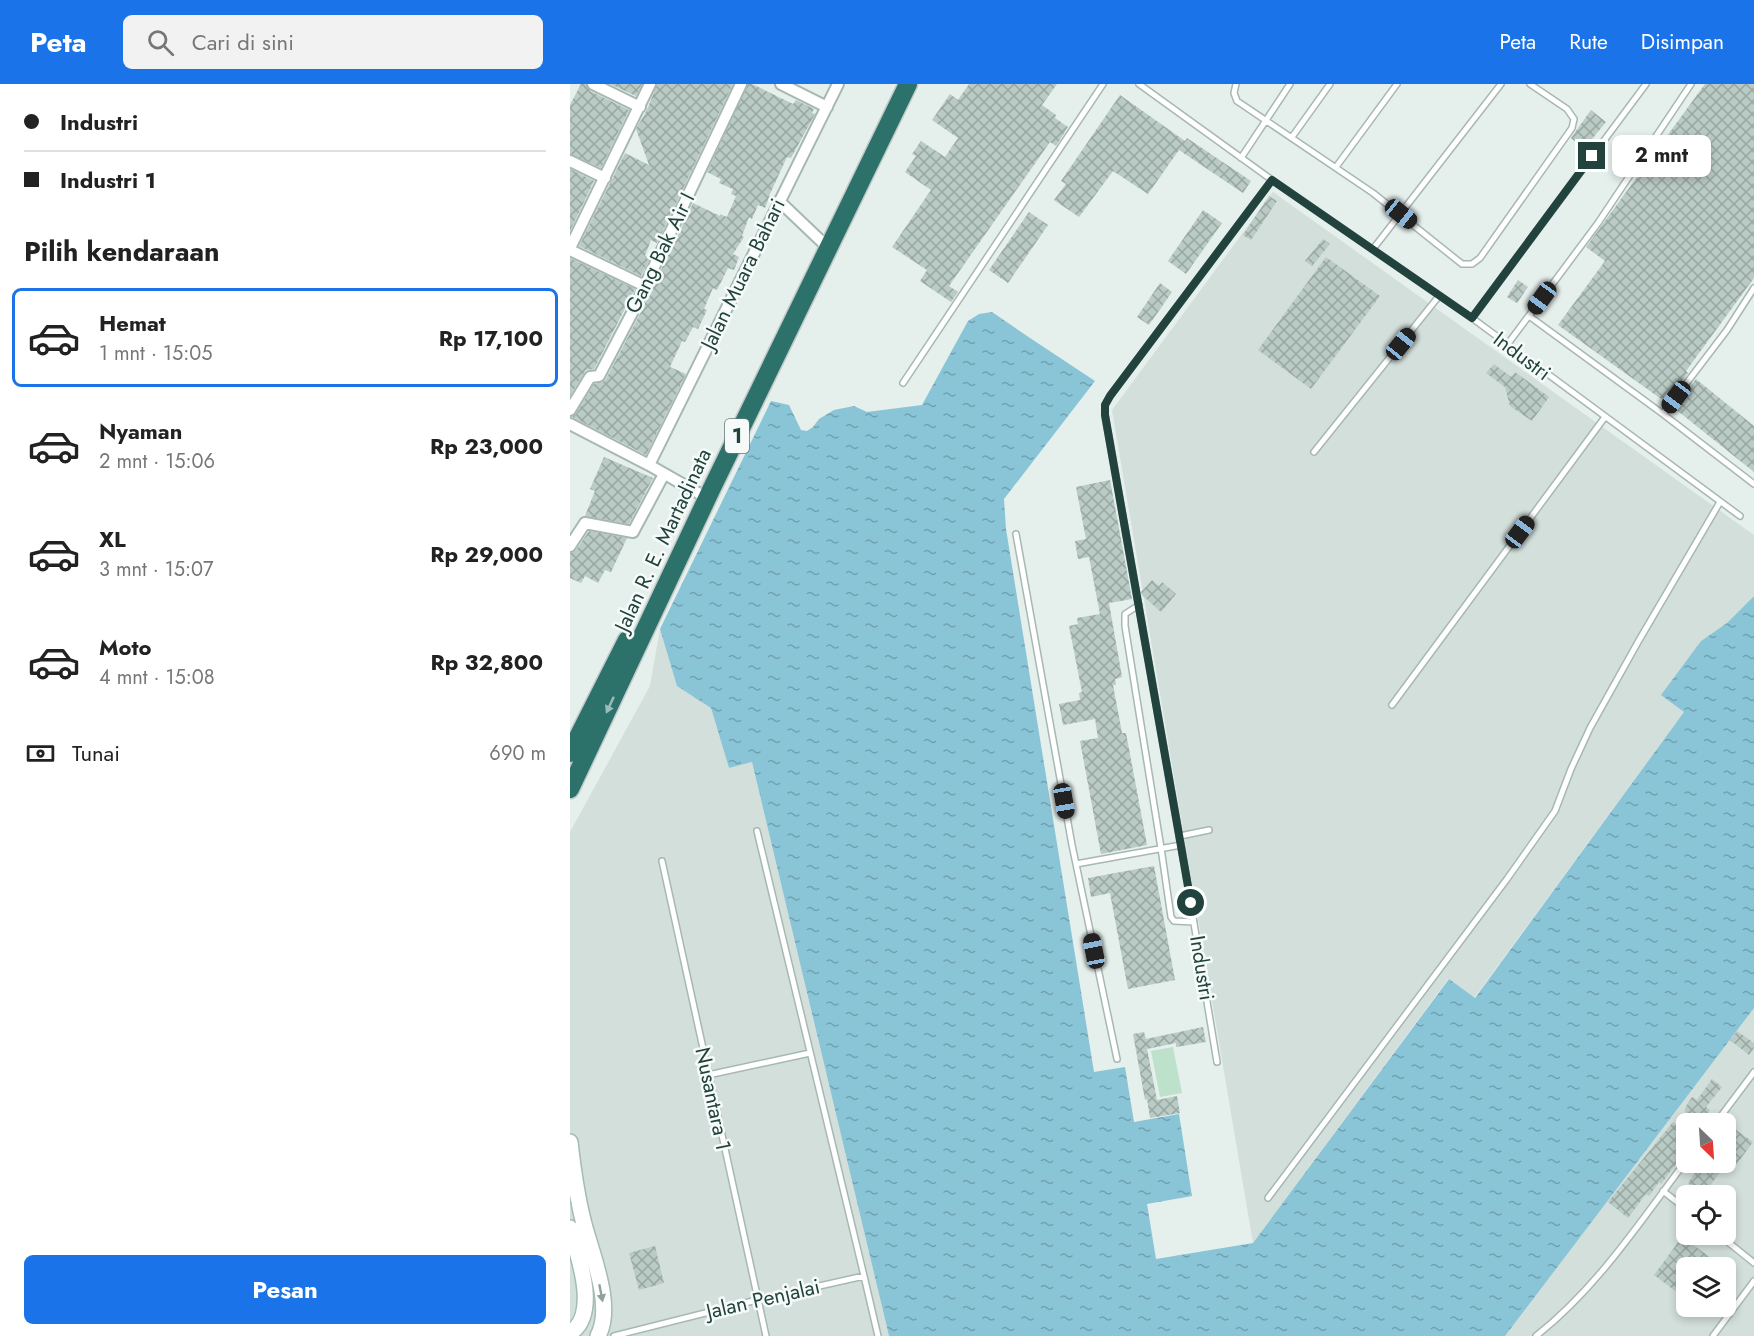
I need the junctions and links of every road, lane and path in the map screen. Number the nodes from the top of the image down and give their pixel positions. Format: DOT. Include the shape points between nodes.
graph roads {
  1 [pos="593,84"];
  2 [pos="650,84"];
  3 [pos="741,84"];
  4 [pos="781,84"];
  5 [pos="838,84"];
  6 [pos="897,84"];
  7 [pos="908,84"];
  8 [pos="1103,84"];
  9 [pos="1139,84"];
  10 [pos="1236,84"];
  11 [pos="1290,84"];
  12 [pos="1330,84"];
  13 [pos="1397,84"];
  14 [pos="1501,84"];
  15 [pos="1530,84"];
  16 [pos="1646,84"];
  17 [pos="1691,84"];
  18 [pos="640,107"];
  19 [pos="827,107"];
  20 [pos="1265,120"];
  21 [pos="1292,137"];
  22 [pos="1241,158"];
  23 [pos="570,161"];
  24 [pos="1336,167"];
  25 [pos="605,178"];
  26 [pos="1272,180"];
  27 [pos="779,201"];
  28 [pos="1401,214"];
  29 [pos="825,243"];
  30 [pos="570,249"];
  31 [pos="1373,249"];
  32 [pos="645,286"];
  33 [pos="1754,288"];
  34 [pos="1439,296"];
  35 [pos="1529,316"];
  36 [pos="1472,318"];
  37 [pos="1508,345"];
  38 [pos="903,383"];
  39 [pos="570,410"];
  40 [pos="1663,414"];
  41 [pos="1605,417"];
  42 [pos="570,424"];
  43 [pos="1314,452"];
  44 [pos="649,465"];
  45 [pos="664,474"];
  46 [pos="1754,484"];
  47 [pos="703,496"];
  48 [pos="1720,502"];
  49 [pos="1740,516"];
  50 [pos="1016,534"];
  51 [pos="570,546"];
  52 [pos="1139,605"];
  53 [pos="1392,705"];
  54 [pos="572,772"];
  55 [pos="1209,830"];
  56 [pos="757,831"];
  57 [pos="1180,836"];
  58 [pos="1181,845"];
  59 [pos="1161,848"];
  60 [pos="662,861"];
  61 [pos="1077,864"];
  62 [pos="1194,922"];
  63 [pos="810,1053"];
  64 [pos="1117,1059"];
  65 [pos="1217,1062"];
  66 [pos="1754,1072"];
  67 [pos="708,1075"];
  68 [pos="1723,1113"];
  69 [pos="570,1142"];
  70 [pos="1677,1173"];
  71 [pos="1664,1191"];
  72 [pos="1268,1198"];
  73 [pos="1676,1201"];
  74 [pos="575,1226"];
  75 [pos="1732,1245"];
  76 [pos="1754,1263"];
  77 [pos="864,1276"];
  78 [pos="1754,1281"];
  79 [pos="757,1300"];
  80 [pos="570,1333"];
  81 [pos="606,1333"];
  82 [pos="1715,1335"];
  83 [pos="766,1336"];
  84 [pos="878,1336"];
  85 [pos="1536,1336"];
  1 -- 18 [label="street"];
  2 -- 18 [label="street"];
  3 -- 32 [label="street, Gang Bak Air I"];
  4 -- 19 [label="street"];
  5 -- 19 [label="street, Jalan Muara Bahari"];
  6 -- 29 [label="highway, Jalan R. E. Martadinata / 1"];
  7 -- 29 [label="highway, Jalan R. E. Martadinata / 1"];
  8 -- 38 [label="lane"];
  9 -- 22 [label="lane, Industri"];
  10 -- 20 [label="lane" via="1237,101"];
  11 -- 20 [label="lane"];
  12 -- 21 [label="lane"];
  13 -- 24 [label="lane"];
  14 -- 28 [label="lane"];
  15 -- 28 [label="lane" via="1567,109 1574,119 1572,128 1480,258 1472,264 1462,264"];
  16 -- 36 [label="lane"];
  17 -- 35 [label="lane" via="1598,223"];
  18 -- 25 [label="street"];
  19 -- 27 [label="street, Jalan Muara Bahari"];
  20 -- 21 [label="lane"];
  20 -- 22 [label="lane"];
  21 -- 24 [label="lane"];
  22 -- 26 [label="lane, Industri"];
  23 -- 25 [label="street"];
  24 -- 28 [label="lane"];
  25 -- 30 [label="street"];
  26 -- 31 [label="lane, Industri"];
  26 -- 52 [label="lane, Industri" via="1105,405"];
  27 -- 29 [label="street"];
  27 -- 44 [label="street, Jalan Muara Bahari"];
  28 -- 31 [label="lane"];
  29 -- 47 [label="highway, Jalan R. E. Martadinata / 1"];
  30 -- 32 [label="street"];
  31 -- 34 [label="lane, Industri"];
  32 -- 39 [label="street, Gang Bak Air I" via="599,376 590,377"];
  33 -- 40 [label="lane"];
  34 -- 36 [label="lane, Industri"];
  34 -- 43 [label="lane"];
  35 -- 37 [label="lane"];
  35 -- 40 [label="lane"];
  36 -- 37 [label="lane, Industri"];
  37 -- 41 [label="lane, Industri"];
  40 -- 46 [label="lane"];
  41 -- 48 [label="lane, Industri"];
  41 -- 53 [label="lane"];
  42 -- 44 [label="street"];
  44 -- 45 [label="street"];
  45 -- 47 [label="street"];
  45 -- 51 [label="street" via="633,531 585,523"];
  47 -- 54 [label="highway, Jalan R. E. Martadinata / 1"];
  48 -- 49 [label="lane, Industri"];
  48 -- 72 [label="lane" via="1590,728 1556,811"];
  50 -- 61 [label="lane"];
  52 -- 57 [label="lane, Industri"];
  52 -- 59 [label="lane" via="1125,614 1125,626"];
  55 -- 57 [label="lane"];
  56 -- 63 [label="lane"];
  57 -- 58 [label="lane, Industri"];
  58 -- 59 [label="lane"];
  58 -- 62 [label="lane, Industri"];
  59 -- 61 [label="lane"];
  59 -- 62 [label="lane" via="1171,917 1174,921"];
  60 -- 67 [label="lane, Nusantara 1"];
  61 -- 64 [label="lane"];
  62 -- 65 [label="lane, Industri"];
  63 -- 67 [label="lane"];
  63 -- 77 [label="lane"];
  66 -- 68 [label="lane"];
  67 -- 79 [label="lane, Nusantara 1"];
  69 -- 74 [label="street, Jalan Penjalai"];
  70 -- 71 [label="lane"];
  71 -- 73 [label="lane"];
  71 -- 85 [label="lane" via="1593,1283"];
  74 -- 80 [label="street, Jalan Penjalai" via="586,1306 580,1325"];
  74 -- 81 [label="street, Jalan Penjalai, one-way" via="603,1296"];
  75 -- 76 [label="lane"];
  77 -- 79 [label="lane, Jalan Penjalai"];
  77 -- 84 [label="lane"];
  78 -- 82 [label="lane"];
  79 -- 81 [label="lane, Jalan Penjalai"];
  79 -- 83 [label="lane, Nusantara 1"];
}
